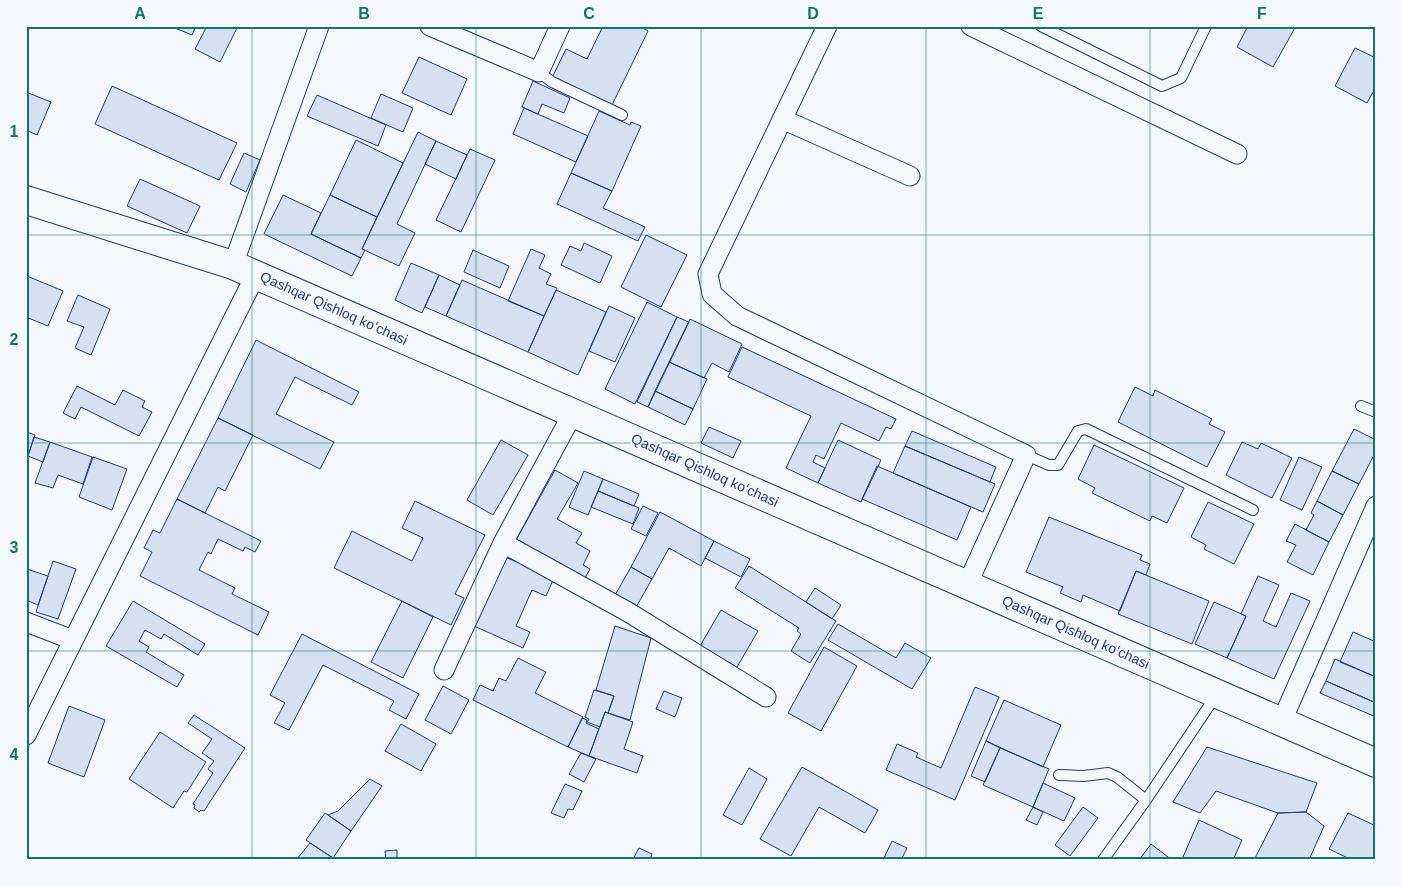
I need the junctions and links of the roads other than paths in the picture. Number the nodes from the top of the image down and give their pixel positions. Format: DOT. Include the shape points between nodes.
graph roads {
  1 [pos="319,26"];
  2 [pos="430,26"];
  3 [pos="560,26"];
  4 [pos="827,26"];
  5 [pos="971,26"];
  6 [pos="1041,26"];
  7 [pos="1206,26"];
  8 [pos="539,72"];
  9 [pos="622,115"];
  10 [pos="782,119"];
  11 [pos="1237,154"];
  12 [pos="910,176"];
  13 [pos="26,200"];
  14 [pos="244,269"];
  15 [pos="1361,406"];
  16 [pos="1376,412"];
  17 [pos="573,413"];
  18 [pos="1026,455"];
  19 [pos="1376,506"];
  20 [pos="1252,510"];
  21 [pos="503,543"];
  22 [pos="967,585"];
  23 [pos="26,622"];
  24 [pos="73,640"];
  25 [pos="444,670"];
  26 [pos="1217,694"];
  27 [pos="766,697"];
  28 [pos="1281,723"];
  29 [pos="26,735"];
  30 [pos="1376,763"];
  31 [pos="1059,775"];
  32 [pos="1146,800"];
  33 [pos="1103,860"];
  1 -- 14 [label="street"];
  2 -- 8 [label="street"];
  3 -- 8 [label="street"];
  4 -- 10 [label="street"];
  5 -- 11 [label="street"];
  6 -- 7 [label="lane" via="1162,86 1181,78"];
  8 -- 9 [label="lane" via="552,82"];
  10 -- 12 [label="street"];
  10 -- 18 [label="street" via="708,274 712,294 737,316"];
  13 -- 14 [label="main road, Qashqar Qishloq koʻchasi"];
  14 -- 17 [label="main road, Qashqar Qishloq koʻchasi"];
  14 -- 24 [label="street"];
  15 -- 16 [label="lane"];
  17 -- 21 [label="street"];
  17 -- 22 [label="main road, Qashqar Qishloq koʻchasi"];
  18 -- 20 [label="lane" via="1048,465 1058,465 1078,432 1086,430"];
  18 -- 22 [label="street"];
  19 -- 28 [label="street"];
  21 -- 25 [label="street"];
  21 -- 27 [label="street" via="628,612"];
  22 -- 26 [label="main road, Qashqar Qishloq koʻchasi"];
  23 -- 24 [label="street"];
  24 -- 29 [label="street"];
  26 -- 28 [label="main road, Qashqar Qishloq koʻchasi"];
  26 -- 32 [label="lane"];
  28 -- 30 [label="main road, Qashqar Qishloq koʻchasi"];
  31 -- 32 [label="lane" via="1108,773"];
  32 -- 33 [label="lane"];
}
